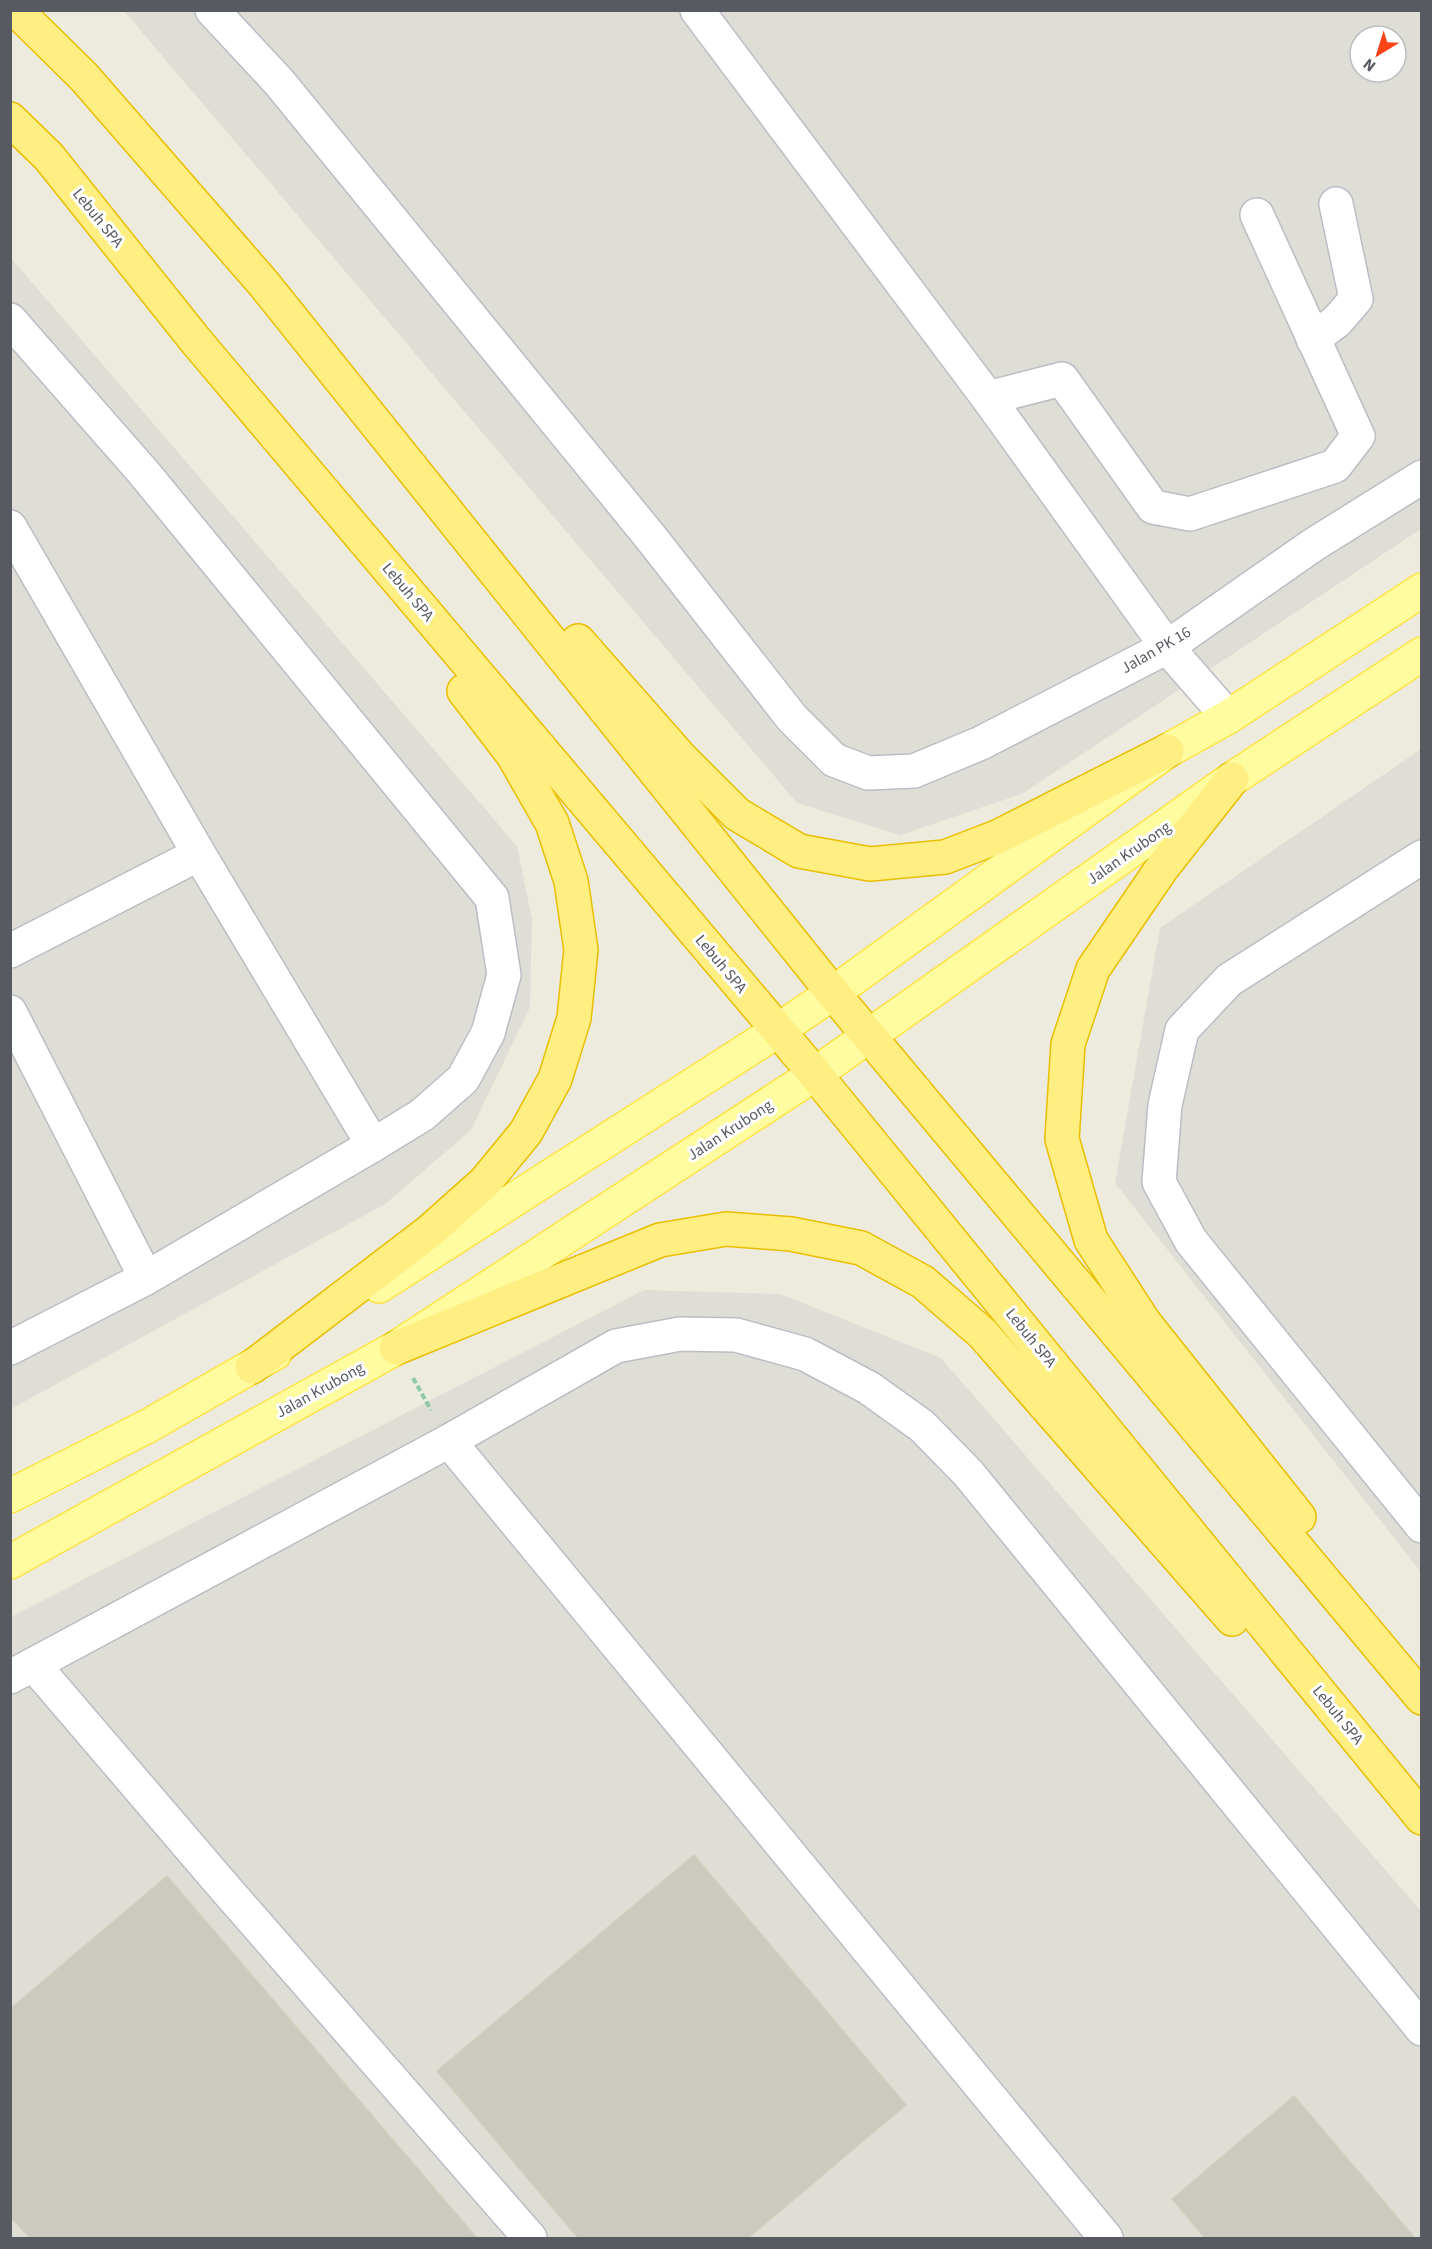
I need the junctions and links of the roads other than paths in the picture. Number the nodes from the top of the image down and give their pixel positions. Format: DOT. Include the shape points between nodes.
graph roads {
  1 [pos="16,10"];
  2 [pos="212,10"];
  3 [pos="697,10"];
  4 [pos="10,119"];
  5 [pos="1336,204"];
  6 [pos="1257,216"];
  7 [pos="264,284"];
  8 [pos="10,320"];
  9 [pos="1314,339"];
  10 [pos="196,341"];
  11 [pos="988,398"];
  12 [pos="1422,477"];
  13 [pos="10,527"];
  14 [pos="1422,590"];
  15 [pos="1167,647"];
  16 [pos="1422,654"];
  17 [pos="1228,717"];
  18 [pos="1167,751"];
  19 [pos="1233,779"];
  20 [pos="199,854"];
  21 [pos="1422,856"];
  22 [pos="10,951"];
  23 [pos="833,993"];
  24 [pos="10,1012"];
  25 [pos="777,1030"];
  26 [pos="869,1037"];
  27 [pos="815,1074"];
  28 [pos="373,1145"];
  29 [pos="146,1278"];
  30 [pos="10,1348"];
  31 [pos="396,1348"];
  32 [pos="252,1367"];
  33 [pos="449,1441"];
  34 [pos="10,1496"];
  35 [pos="1422,1526"];
  36 [pos="10,1562"];
  37 [pos="22,1671"];
  38 [pos="1422,1672"];
  39 [pos="1422,1698"];
  40 [pos="1422,1818"];
  41 [pos="1422,1834"];
  42 [pos="1422,2029"];
  43 [pos="530,2238"];
  44 [pos="1106,2238"];
  1 -- 7 [label="highway" via="84,77"];
  2 -- 15 [label="street, Jalan PK 16" via="287,92 652,539 792,718 834,760 868,773 914,771 981,743"];
  3 -- 11 [label="street"];
  4 -- 10 [label="highway, Lebuh SPA" via="49,157"];
  5 -- 9 [label="street" via="1356,299"];
  6 -- 9 [label="street"];
  7 -- 18 [label="highway" via="680,757 737,814 799,851 870,864 945,857 997,837"];
  7 -- 23 [label="highway"];
  8 -- 28 [label="street" via="144,473 492,898 504,975 488,1034 463,1079 422,1115"];
  9 -- 11 [label="street" via="1358,436 1335,466 1190,514 1153,507 1062,378"];
  10 -- 25 [label="highway, Lebuh SPA"];
  10 -- 32 [label="highway" via="513,755 552,823 571,881 581,950 574,1018 555,1079 526,1132 485,1182 430,1231"];
  11 -- 15 [label="street"];
  12 -- 15 [label="street, Jalan PK 16" via="1313,545"];
  13 -- 20 [label="street"];
  14 -- 17 [label="main road"];
  15 -- 17 [label="street"];
  16 -- 19 [label="main road, Jalan Krubong"];
  17 -- 18 [label="main road"];
  18 -- 23 [label="main road"];
  19 -- 26 [label="main road, Jalan Krubong"];
  19 -- 38 [label="highway" via="1162,868 1092,969 1068,1044 1062,1139 1091,1240 1144,1322"];
  20 -- 22 [label="street"];
  20 -- 28 [label="street"];
  21 -- 35 [label="street" via="1229,980 1182,1030 1165,1105 1159,1182 1191,1241"];
  23 -- 25 [label="main road"];
  23 -- 26 [label="highway"];
  24 -- 29 [label="street"];
  25 -- 27 [label="highway, Lebuh SPA"];
  25 -- 32 [label="main road"];
  26 -- 27 [label="main road, Jalan Krubong"];
  26 -- 39 [label="highway"];
  27 -- 31 [label="main road, Jalan Krubong"];
  27 -- 40 [label="highway, Lebuh SPA"];
  28 -- 29 [label="street"];
  29 -- 30 [label="street"];
  31 -- 36 [label="main road, Jalan Krubong"];
  31 -- 41 [label="highway" via="660,1240 726,1229 791,1234 861,1248 923,1282 983,1334"];
  32 -- 34 [label="main road" via="148,1426"];
  33 -- 37 [label="street"];
  33 -- 42 [label="street" via="616,1346 680,1334 736,1335 805,1354 869,1388 922,1426 968,1473"];
  33 -- 44 [label="street"];
  37 -- 43 [label="street" via="224,1887"];
}
